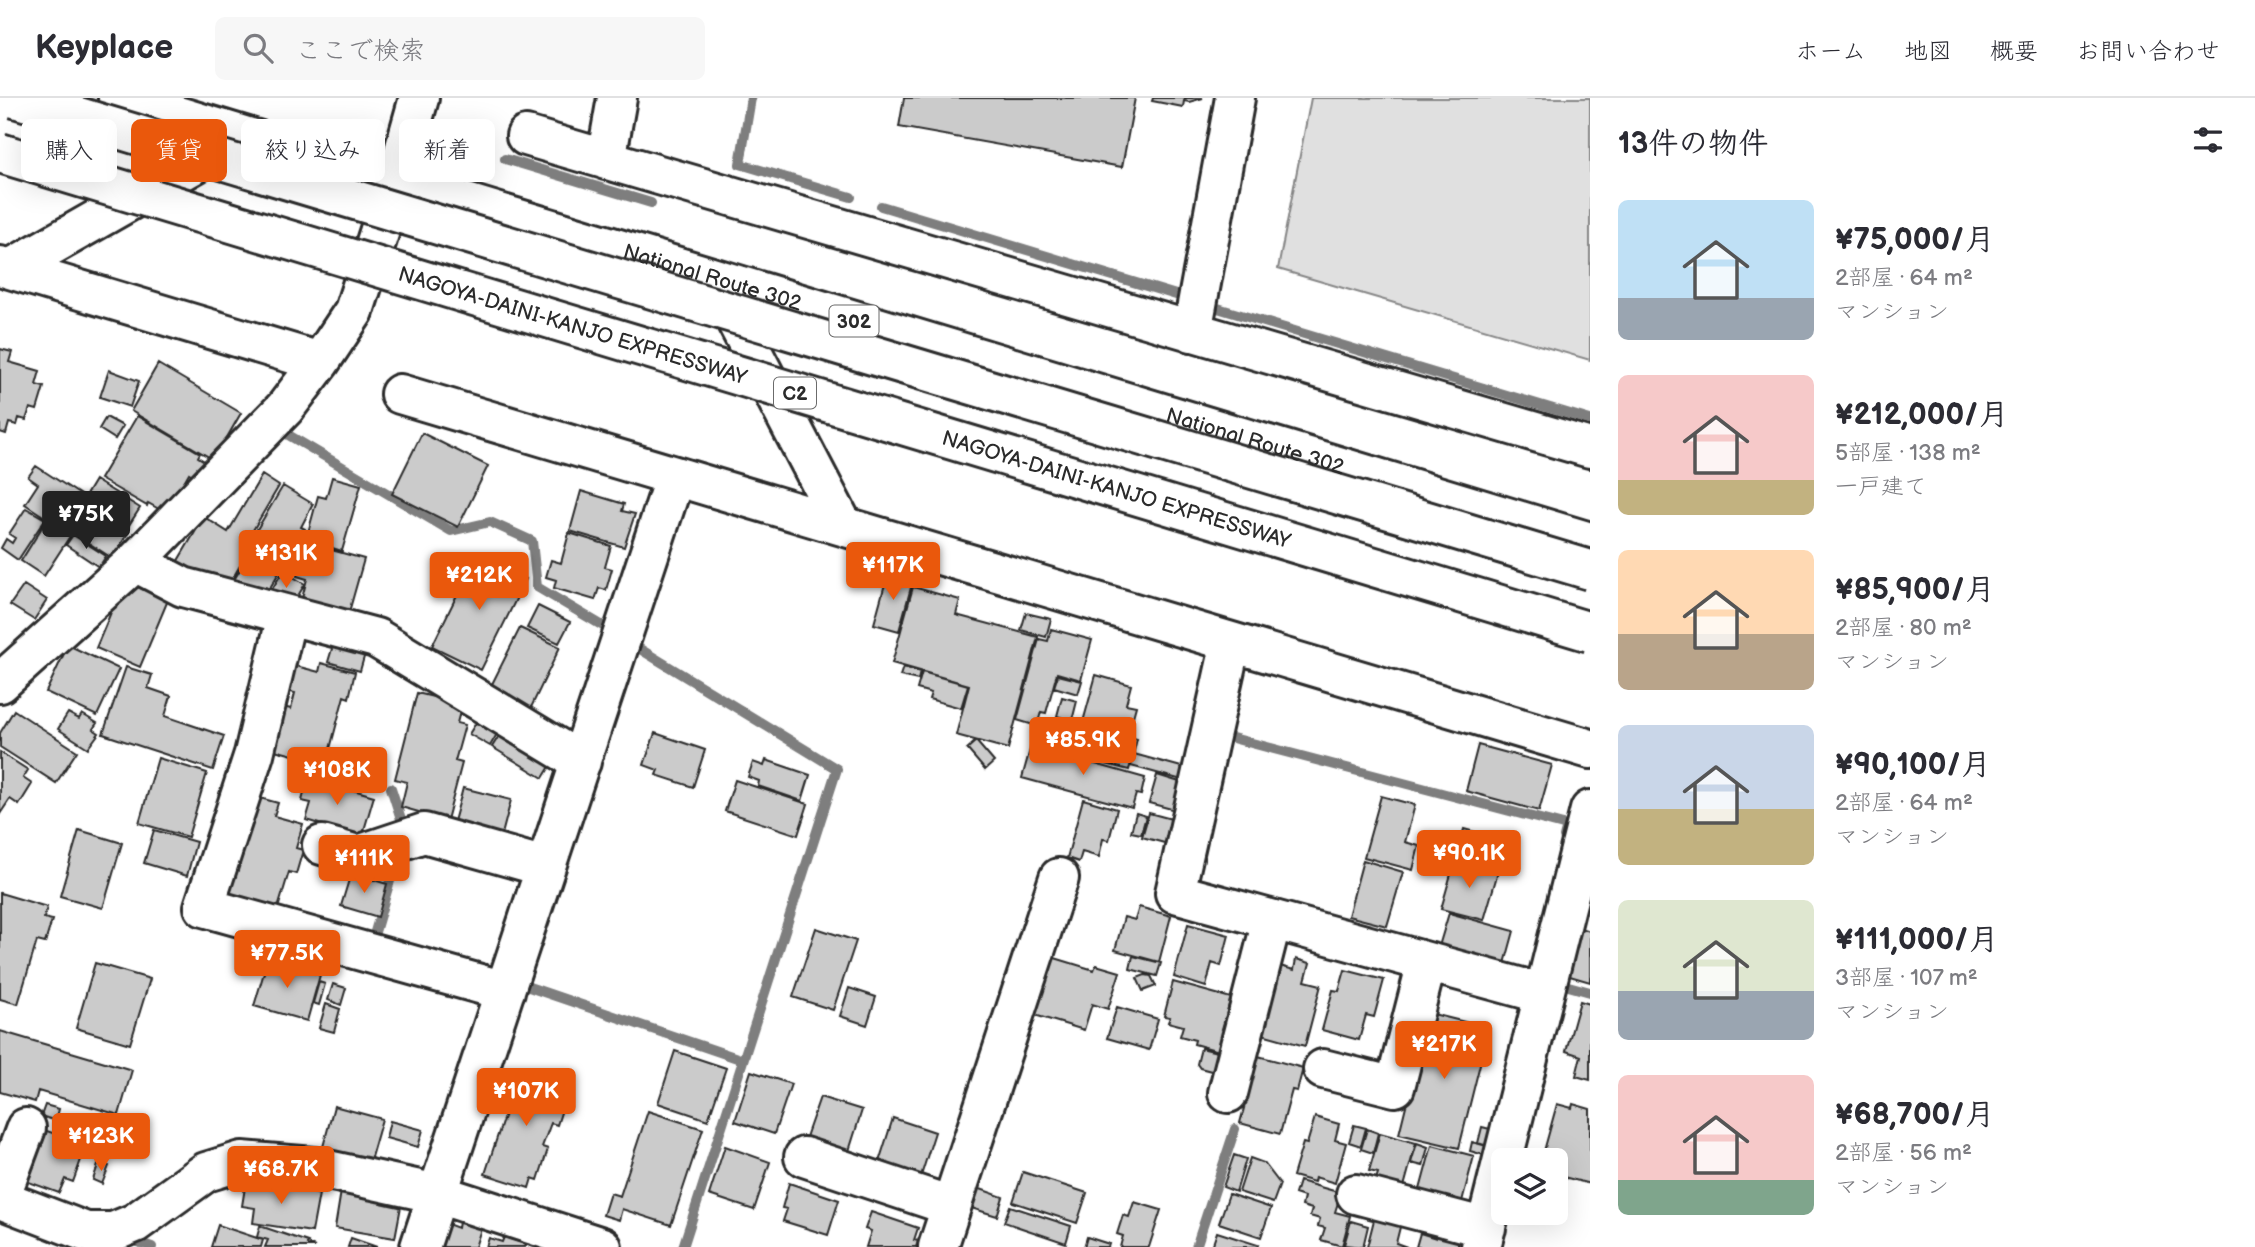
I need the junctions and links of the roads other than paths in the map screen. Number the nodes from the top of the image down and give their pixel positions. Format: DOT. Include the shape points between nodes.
graph roads {
  1 [pos="15,98"];
  2 [pos="118,98"];
  3 [pos="419,98"];
  4 [pos="617,98"];
  5 [pos="1235,98"];
  6 [pos="526,136"];
  7 [pos="241,137"];
  8 [pos="241,138"];
  9 [pos="0,153"];
  10 [pos="606,160"];
  11 [pos="385,180"];
  12 [pos="395,183"];
  13 [pos="5,267"];
  14 [pos="714,279"];
  15 [pos="1192,332"];
  16 [pos="320,362"];
  17 [pos="400,394"];
  18 [pos="1590,448"];
  19 [pos="675,476"];
  20 [pos="842,524"];
  21 [pos="1590,542"];
  22 [pos="135,562"];
  23 [pos="1590,570"];
  24 [pos="288,615"];
  25 [pos="1590,632"];
  26 [pos="1231,642"];
  27 [pos="0,682"];
  28 [pos="1590,749"];
  29 [pos="581,762"];
  30 [pos="1590,810"];
  31 [pos="322,845"];
  32 [pos="545,867"];
  33 [pos="1059,878"];
  34 [pos="1579,900"];
  35 [pos="1272,920"];
  36 [pos="1427,962"];
  37 [pos="505,991"];
  38 [pos="1544,994"];
  39 [pos="1323,1069"];
  40 [pos="1228,1093"];
  41 [pos="26,1128"];
  42 [pos="804,1157"];
  43 [pos="438,1194"];
  44 [pos="1356,1194"];
  45 [pos="0,1199"];
  46 [pos="951,1206"];
  47 [pos="1484,1238"];
  48 [pos="420,1247"];
  49 [pos="602,1247"];
  50 [pos="938,1247"];
  1 -- 23 [label="main road, bridge"];
  2 -- 7 [label="main road, National Route 302 / 302"];
  3 -- 12 [label="main road"];
  4 -- 10 [label="main road"];
  5 -- 15 [label="main road"];
  6 -- 10 [label="main road"];
  8 -- 13 [label="main road"];
  9 -- 25 [label="main road, NAGOYA-DAINI-KANJO EXPRESSWAY / C2, bridge"];
  10 -- 15 [label="main road"];
  11 -- 12 [label="main road, National Route 302 / 302"];
  12 -- 14 [label="main road, National Route 302 / 302"];
  12 -- 16 [label="main road" via="354,311"];
  13 -- 16 [label="main road"];
  14 -- 20 [label="main road"];
  14 -- 21 [label="main road, National Route 302 / 302"];
  15 -- 18 [label="main road"];
  16 -- 22 [label="main road" via="285,408"];
  17 -- 19 [label="main road"];
  19 -- 20 [label="main road"];
  19 -- 29 [label="main road"];
  20 -- 26 [label="main road"];
  22 -- 24 [label="main road" via="183,587"];
  22 -- 27 [label="main road"];
  24 -- 29 [label="main road" via="376,638"];
  24 -- 37 [label="main road" via="254,754 204,907"];
  26 -- 28 [label="main road"];
  26 -- 35 [label="main road" via="1175,893"];
  29 -- 32 [label="main road"];
  30 -- 34 [label="main road"];
  31 -- 32 [label="main road" via="358,855 424,833"];
  32 -- 37 [label="main road"];
  33 -- 46 [label="main road"];
  34 -- 38 [label="main road"];
  35 -- 36 [label="main road"];
  35 -- 40 [label="main road"];
  36 -- 38 [label="main road"];
  36 -- 39 [label="main road" via="1395,1087"];
  37 -- 43 [label="main road"];
  38 -- 47 [label="main road"];
  41 -- 45 [label="main road"];
  42 -- 46 [label="main road"];
  43 -- 45 [label="main road" via="314,1167 242,1161 206,1172 135,1223 113,1232 86,1232"];
  43 -- 48 [label="main road"];
  43 -- 49 [label="main road"];
  44 -- 47 [label="main road"];
  46 -- 50 [label="main road"];
}
